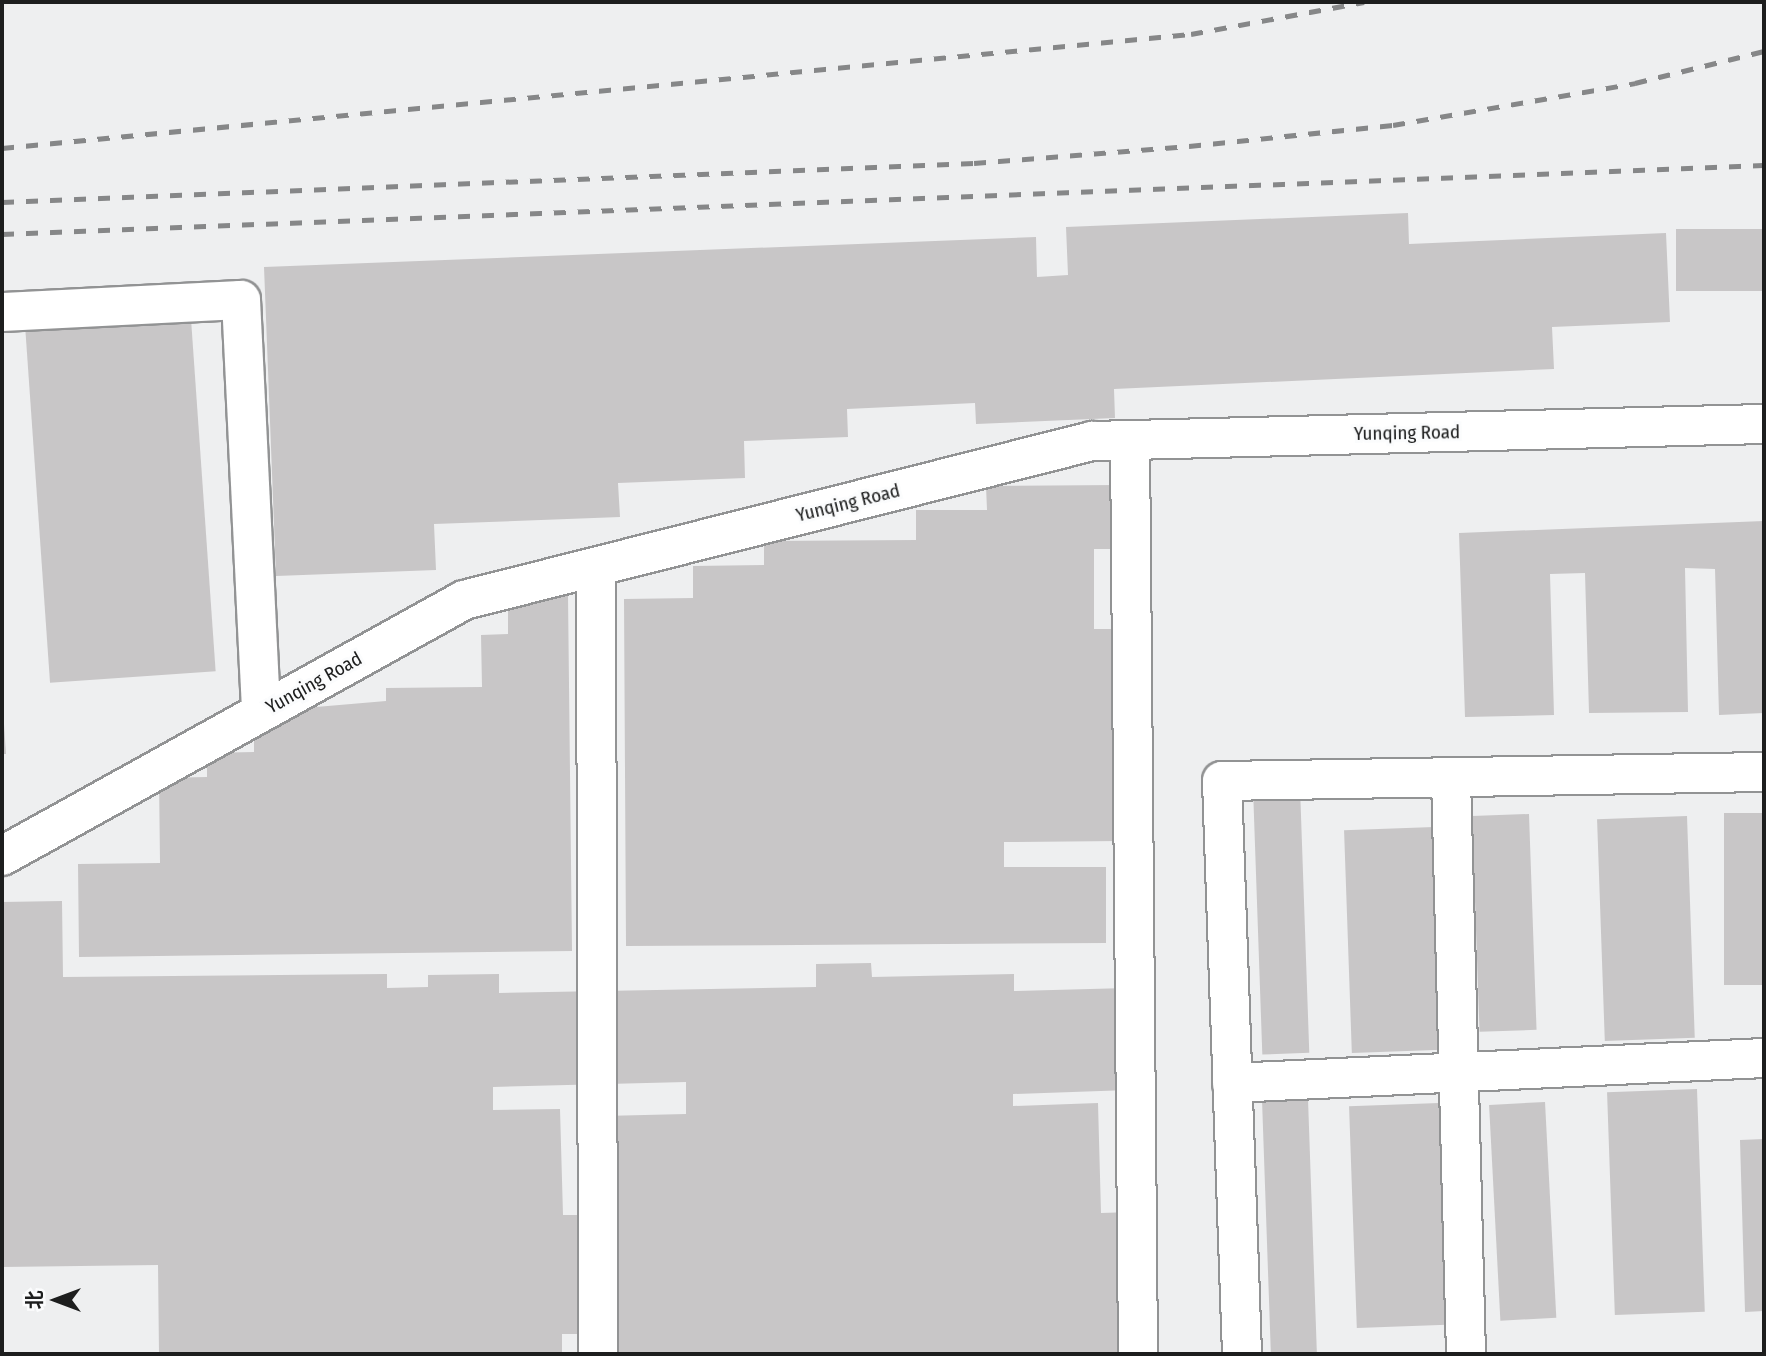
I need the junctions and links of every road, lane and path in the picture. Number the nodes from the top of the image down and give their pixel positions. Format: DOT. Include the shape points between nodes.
graph roads {
  1 [pos="2,313"];
  2 [pos="1764,424"];
  3 [pos="1130,439"];
  4 [pos="596,567"];
  5 [pos="261,712"];
  6 [pos="1764,772"];
  7 [pos="1451,778"];
  8 [pos="2,856"];
  9 [pos="1764,1058"];
  10 [pos="1457,1072"];
  11 [pos="1232,1083"];
  12 [pos="598,1354"];
  13 [pos="1138,1354"];
  14 [pos="1242,1354"];
  15 [pos="1466,1354"];
  1 -- 5 [label="street" via="241,300"];
  2 -- 3 [label="street, Yunqing Road"];
  3 -- 4 [label="street, Yunqing Road" via="1092,441"];
  3 -- 13 [label="street"];
  4 -- 5 [label="street, Yunqing Road" via="464,600"];
  4 -- 12 [label="street"];
  5 -- 8 [label="street, Yunqing Road"];
  6 -- 7 [label="street"];
  7 -- 10 [label="street"];
  7 -- 11 [label="street" via="1222,781"];
  9 -- 10 [label="street"];
  10 -- 11 [label="street"];
  10 -- 15 [label="street"];
  11 -- 14 [label="street"];
}
